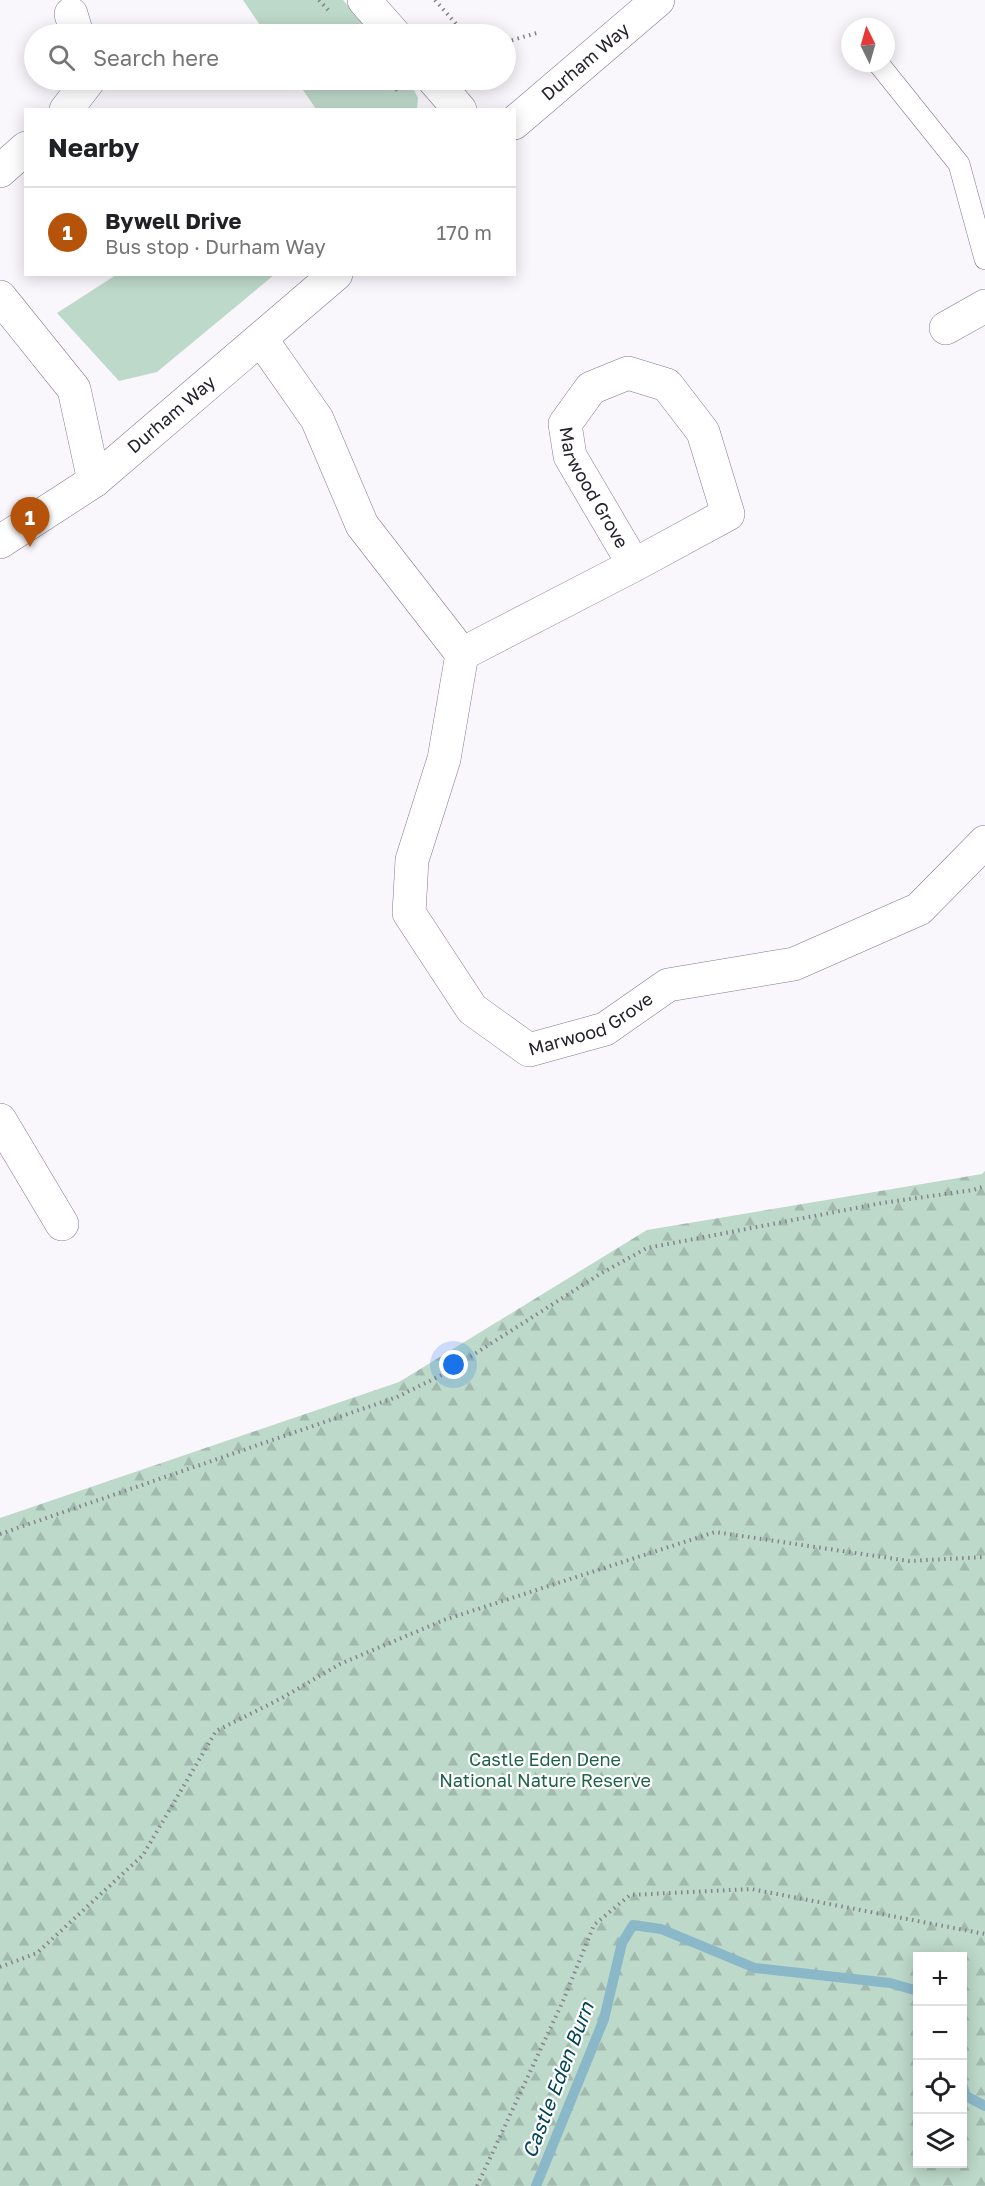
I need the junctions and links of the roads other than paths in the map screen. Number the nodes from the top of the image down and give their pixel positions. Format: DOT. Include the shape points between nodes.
graph roads {
  1 [pos="364,0"];
  2 [pos="658,0"];
  3 [pos="385,24"];
  4 [pos="885,72"];
  5 [pos="81,90"];
  6 [pos="443,90"];
  7 [pos="68,108"];
  8 [pos="458,108"];
  9 [pos="516,121"];
  10 [pos="24,150"];
  11 [pos="0,171"];
  12 [pos="985,259"];
  13 [pos="334,276"];
  14 [pos="0,297"];
  15 [pos="985,306"];
  16 [pos="946,328"];
  17 [pos="261,339"];
  18 [pos="94,481"];
  19 [pos="0,543"];
  20 [pos="634,565"];
  21 [pos="462,654"];
  22 [pos="985,842"];
  23 [pos="0,1120"];
  24 [pos="62,1224"];
  1 -- 3 [label="street"];
  2 -- 9 [label="street, Durham Way"];
  4 -- 12 [label="lane" via="959,164"];
  5 -- 7 [label="street"];
  6 -- 8 [label="street"];
  10 -- 11 [label="street"];
  13 -- 17 [label="street, Durham Way"];
  14 -- 18 [label="street" via="74,389"];
  15 -- 16 [label="street"];
  17 -- 18 [label="street, Durham Way"];
  17 -- 21 [label="street" via="317,419 362,525"];
  18 -- 19 [label="street, Durham Way"];
  20 -- 20 [label="street, Marwood Grove" via="728,514 703,432 667,385 628,373 591,388 565,424 570,456"];
  20 -- 21 [label="street, Marwood Grove"];
  21 -- 22 [label="street, Marwood Grove" via="444,759 412,860 409,913 472,1009 529,1050 605,1029 668,985 794,963 919,909"];
  23 -- 24 [label="street"];
}
